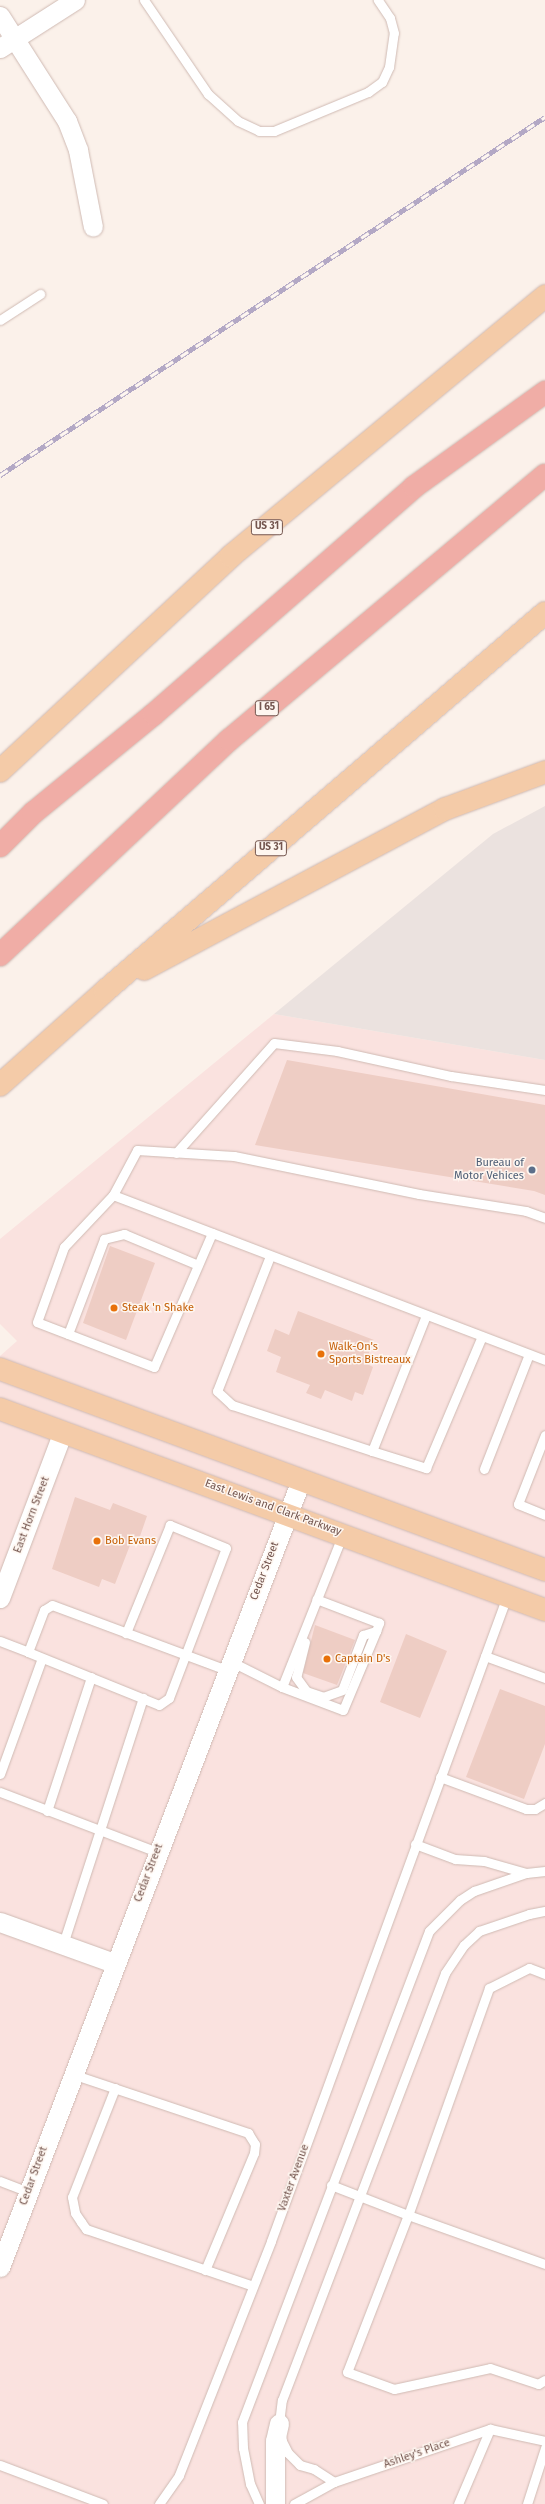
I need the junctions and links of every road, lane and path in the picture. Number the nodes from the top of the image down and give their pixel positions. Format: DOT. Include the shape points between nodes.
graph roads {
  1 [pos="75,0"];
  2 [pos="144,0"];
  3 [pos="378,0"];
  4 [pos="0,16"];
  5 [pos="7,43"];
  6 [pos="92,226"];
  7 [pos="40,294"];
  8 [pos="545,296"];
  9 [pos="0,320"];
  10 [pos="545,392"];
  11 [pos="545,475"];
  12 [pos="545,613"];
  13 [pos="0,771"];
  14 [pos="545,772"];
  15 [pos="0,846"];
  16 [pos="0,955"];
  17 [pos="105,991"];
  18 [pos="0,1085"];
  19 [pos="545,1090"];
  20 [pos="176,1153"];
  21 [pos="113,1196"];
  22 [pos="545,1218"];
  23 [pos="212,1233"];
  24 [pos="270,1256"];
  25 [pos="198,1265"];
  26 [pos="426,1315"];
  27 [pos="68,1334"];
  28 [pos="482,1336"];
  29 [pos="529,1354"];
  30 [pos="545,1360"];
  31 [pos="0,1369"];
  32 [pos="0,1409"];
  33 [pos="63,1431"];
  34 [pos="545,1435"];
  35 [pos="372,1451"];
  36 [pos="484,1469"];
  37 [pos="301,1480"];
  38 [pos="287,1513"];
  39 [pos="545,1515"];
  40 [pos="344,1534"];
  41 [pos="545,1570"];
  42 [pos="507,1596"];
  43 [pos="0,1598"];
  44 [pos="316,1599"];
  45 [pos="545,1610"];
  46 [pos="309,1617"];
  47 [pos="376,1631"];
  48 [pos="126,1633"];
  49 [pos="0,1641"];
  50 [pos="28,1652"];
  51 [pos="186,1655"];
  52 [pos="485,1656"];
  53 [pos="42,1658"];
  54 [pos="228,1666"];
  55 [pos="91,1677"];
  56 [pos="545,1678"];
  57 [pos="282,1687"];
  58 [pos="143,1698"];
  59 [pos="0,1774"];
  60 [pos="440,1776"];
  61 [pos="0,1792"];
  62 [pos="545,1804"];
  63 [pos="47,1811"];
  64 [pos="99,1830"];
  65 [pos="415,1844"];
  66 [pos="157,1852"];
  67 [pos="545,1871"];
  68 [pos="526,1873"];
  69 [pos="545,1912"];
  70 [pos="0,1922"];
  71 [pos="63,1944"];
  72 [pos="114,1963"];
  73 [pos="545,1974"];
  74 [pos="72,2074"];
  75 [pos="115,2088"];
  76 [pos="0,2181"];
  77 [pos="331,2185"];
  78 [pos="28,2192"];
  79 [pos="362,2197"];
  80 [pos="408,2215"];
  81 [pos="5,2236"];
  82 [pos="545,2264"];
  83 [pos="0,2267"];
  84 [pos="205,2270"];
  85 [pos="253,2286"];
  86 [pos="545,2380"];
  87 [pos="280,2423"];
  88 [pos="490,2429"];
  89 [pos="545,2442"];
  90 [pos="545,2448"];
  91 [pos="0,2465"];
  92 [pos="334,2482"];
  93 [pos="103,2504"];
  94 [pos="159,2504"];
  95 [pos="259,2504"];
  96 [pos="275,2504"];
  97 [pos="294,2504"];
  98 [pos="458,2504"];
  99 [pos="527,2504"];
  1 -- 5 [label="street"];
  2 -- 3 [label="lane" via="208,94 238,121 259,131 274,131 368,92 382,82 389,67 394,33 390,18"];
  4 -- 5 [label="street"];
  5 -- 6 [label="street" via="67,121 78,150"];
  7 -- 9 [label="lane"];
  8 -- 13 [label="main road, US 31" via="232,556"];
  10 -- 15 [label="highway" via="414,487 154,714 33,813"];
  11 -- 16 [label="highway, I 65" via="229,740"];
  12 -- 17 [label="main road, US 31"];
  14 -- 17 [label="main road" via="445,809"];
  17 -- 18 [label="main road, US 31"];
  19 -- 20 [label="lane" via="451,1076 337,1051 274,1043"];
  20 -- 21 [label="lane" via="137,1150"];
  20 -- 22 [label="lane" via="234,1156 426,1196 526,1211"];
  21 -- 23 [label="lane"];
  21 -- 27 [label="lane" via="64,1247 37,1322"];
  23 -- 24 [label="lane"];
  23 -- 25 [label="lane"];
  24 -- 26 [label="lane"];
  24 -- 35 [label="lane" via="217,1391 232,1405"];
  25 -- 27 [label="lane" via="124,1234 104,1239"];
  25 -- 27 [label="lane" via="154,1367"];
  26 -- 28 [label="lane"];
  26 -- 35 [label="lane"];
  28 -- 29 [label="lane"];
  28 -- 35 [label="lane" via="426,1468"];
  29 -- 30 [label="lane"];
  29 -- 36 [label="lane"];
  31 -- 37 [label="main road"];
  32 -- 33 [label="main road, East Lewis and Clark Parkway"];
  33 -- 38 [label="main road, East Lewis and Clark Parkway"];
  33 -- 43 [label="street, East Horn Street"];
  34 -- 39 [label="lane" via="518,1504"];
  37 -- 38 [label="street, Cedar Street"];
  37 -- 41 [label="main road"];
  38 -- 40 [label="main road, East Lewis and Clark Parkway"];
  38 -- 54 [label="street, Cedar Street"];
  40 -- 42 [label="main road, East Lewis and Clark Parkway"];
  40 -- 44 [label="lane"];
  42 -- 45 [label="main road, East Lewis and Clark Parkway"];
  42 -- 52 [label="lane, Vaxter Avenue"];
  44 -- 46 [label="lane"];
  44 -- 47 [label="lane" via="379,1623"];
  46 -- 47 [label="lane" via="312,1623 296,1677 306,1691 323,1697 342,1690 363,1635"];
  46 -- 57 [label="lane"];
  47 -- 57 [label="lane" via="343,1710"];
  48 -- 50 [label="lane" via="52,1605 44,1610"];
  48 -- 51 [label="lane"];
  48 -- 51 [label="lane" via="170,1525 226,1548"];
  49 -- 50 [label="lane"];
  50 -- 53 [label="lane"];
  51 -- 54 [label="lane"];
  51 -- 58 [label="lane" via="169,1698 159,1704"];
  52 -- 56 [label="lane"];
  52 -- 60 [label="lane, Vaxter Avenue"];
  53 -- 55 [label="lane"];
  53 -- 59 [label="lane"];
  54 -- 57 [label="lane"];
  54 -- 66 [label="street, Cedar Street"];
  55 -- 58 [label="lane"];
  55 -- 63 [label="lane"];
  58 -- 64 [label="lane"];
  60 -- 62 [label="lane" via="526,1809 535,1809"];
  60 -- 65 [label="lane, Vaxter Avenue"];
  61 -- 63 [label="lane"];
  63 -- 64 [label="lane"];
  64 -- 66 [label="lane"];
  64 -- 71 [label="lane"];
  65 -- 68 [label="lane" via="454,1859 484,1861"];
  65 -- 85 [label="lane, Vaxter Avenue"];
  66 -- 72 [label="street, Cedar Street"];
  67 -- 68 [label="lane"];
  68 -- 77 [label="lane" via="474,1891 448,1911 429,1931"];
  69 -- 79 [label="lane" via="529,1914 479,1931 464,1945 445,1973"];
  70 -- 71 [label="street"];
  71 -- 72 [label="street"];
  72 -- 74 [label="street, Cedar Street"];
  73 -- 80 [label="lane" via="529,1968 489,1988"];
  74 -- 75 [label="lane"];
  74 -- 78 [label="street, Cedar Street"];
  75 -- 84 [label="lane" via="72,2197 75,2213 86,2228"];
  75 -- 84 [label="lane" via="226,2124 248,2133 255,2144"];
  76 -- 78 [label="lane"];
  77 -- 79 [label="lane"];
  77 -- 95 [label="lane" via="242,2422 243,2448 250,2484"];
  78 -- 81 [label="street, Cedar Street"];
  79 -- 80 [label="lane"];
  79 -- 87 [label="lane" via="282,2400"];
  80 -- 82 [label="lane"];
  80 -- 86 [label="lane" via="347,2372 394,2389 490,2368 538,2384"];
  81 -- 83 [label="street, Cedar Street"];
  84 -- 85 [label="lane"];
  85 -- 94 [label="lane, Vaxter Avenue" via="179,2475"];
  87 -- 92 [label="lane" via="282,2441 300,2465 314,2469"];
  87 -- 96 [label="street" via="275,2441"];
  88 -- 89 [label="lane"];
  88 -- 92 [label="lane, Ashley's Place"];
  88 -- 98 [label="lane"];
  90 -- 99 [label="lane"];
  91 -- 93 [label="lane"];
  92 -- 97 [label="lane, Ashley's Place"];
}
